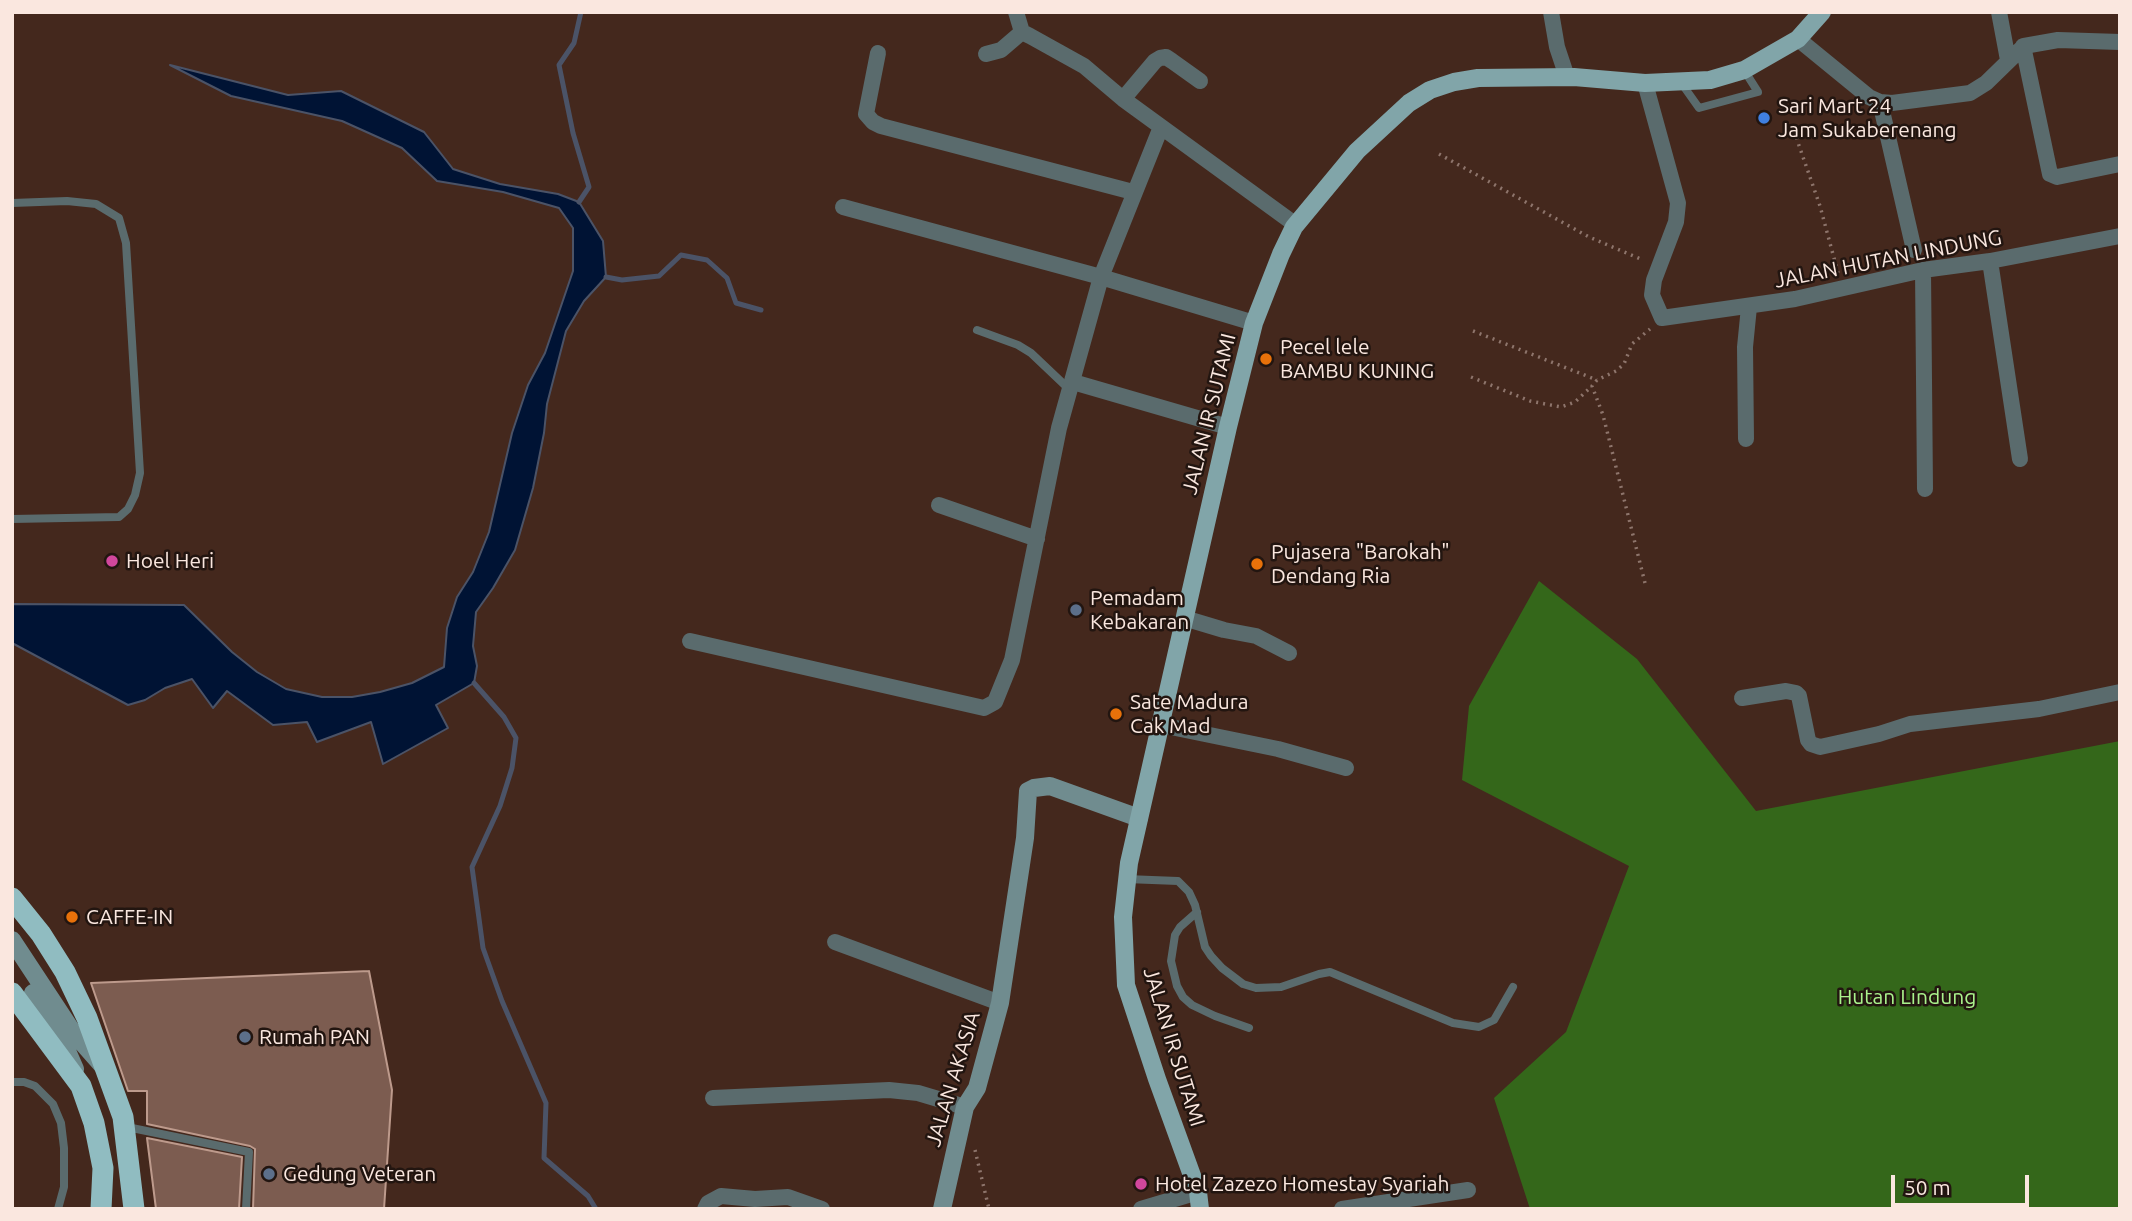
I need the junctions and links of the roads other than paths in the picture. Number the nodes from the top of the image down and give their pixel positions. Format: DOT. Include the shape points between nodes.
graph roads {
  1 [pos="1016,12"];
  2 [pos="1550,12"];
  3 [pos="1822,12"];
  4 [pos="1999,12"];
  5 [pos="1022,33"];
  6 [pos="1798,39"];
  7 [pos="2120,41"];
  8 [pos="2023,47"];
  9 [pos="878,53"];
  10 [pos="986,54"];
  11 [pos="2008,60"];
  12 [pos="1744,70"];
  13 [pos="1567,77"];
  14 [pos="1200,81"];
  15 [pos="1681,82"];
  16 [pos="1645,83"];
  17 [pos="1123,99"];
  18 [pos="1880,102"];
  19 [pos="1161,127"];
  20 [pos="2120,164"];
  21 [pos="1133,192"];
  22 [pos="12,202"];
  23 [pos="843,207"];
  24 [pos="1296,225"];
  25 [pos="2120,236"];
  26 [pos="1914,250"];
  27 [pos="1990,261"];
  28 [pos="1923,270"];
  29 [pos="1101,277"];
  30 [pos="1749,307"];
  31 [pos="1254,323"];
  32 [pos="977,330"];
  33 [pos="1072,386"];
  34 [pos="1228,427"];
  35 [pos="1746,439"];
  36 [pos="2020,459"];
  37 [pos="1925,489"];
  38 [pos="939,506"];
  39 [pos="12,519"];
  40 [pos="1037,539"];
  41 [pos="1184,618"];
  42 [pos="690,641"];
  43 [pos="1289,653"];
  44 [pos="2120,692"];
  45 [pos="1742,698"];
  46 [pos="1161,725"];
  47 [pos="1346,768"];
  48 [pos="1139,818"];
  49 [pos="1126,879"];
  50 [pos="12,898"];
  51 [pos="1197,912"];
  52 [pos="12,940"];
  53 [pos="835,942"];
  54 [pos="12,961"];
  55 [pos="1513,987"];
  56 [pos="12,993"];
  57 [pos="1000,1003"];
  58 [pos="1249,1028"];
  59 [pos="103,1067"];
  60 [pos="12,1083"];
  61 [pos="81,1086"];
  62 [pos="713,1098"];
  63 [pos="965,1107"];
  64 [pos="124,1127"];
  65 [pos="1468,1190"];
  66 [pos="1199,1200"];
  67 [pos="58,1209"];
  68 [pos="101,1209"];
  69 [pos="134,1209"];
  70 [pos="246,1209"];
  71 [pos="705,1209"];
  72 [pos="822,1209"];
  73 [pos="942,1209"];
  74 [pos="1141,1209"];
  75 [pos="1342,1209"];
  1 -- 5 [label="street"];
  2 -- 13 [label="street"];
  3 -- 6 [label="main road, JALAN IR SUTAMI"];
  4 -- 11 [label="street"];
  5 -- 10 [label="street" via="1001,50"];
  5 -- 17 [label="street" via="1084,66"];
  6 -- 12 [label="main road, JALAN IR SUTAMI"];
  6 -- 18 [label="street"];
  7 -- 8 [label="street" via="2058,40"];
  8 -- 11 [label="street"];
  8 -- 20 [label="street" via="2050,174 2057,177"];
  9 -- 21 [label="street" via="866,114 873,122"];
  11 -- 18 [label="street" via="1970,93"];
  12 -- 15 [label="main road, JALAN IR SUTAMI"];
  12 -- 15 [label="lane" via="1758,92 1699,107"];
  13 -- 16 [label="main road, JALAN IR SUTAMI"];
  13 -- 24 [label="main road, JALAN IR SUTAMI" via="1478,78 1430,90 1357,151"];
  14 -- 17 [label="street" via="1166,57 1160,58"];
  15 -- 16 [label="main road, JALAN IR SUTAMI"];
  16 -- 30 [label="street, JALAN HUTAN LINDUNG" via="1678,203 1652,295 1662,318"];
  17 -- 19 [label="street"];
  18 -- 26 [label="street"];
  19 -- 21 [label="street"];
  19 -- 24 [label="street"];
  21 -- 29 [label="street"];
  22 -- 39 [label="lane" via="96,204 119,218 126,243 140,473 128,509 119,517"];
  23 -- 29 [label="street"];
  24 -- 31 [label="main road, JALAN IR SUTAMI"];
  25 -- 27 [label="street, JALAN HUTAN LINDUNG"];
  27 -- 28 [label="street, JALAN HUTAN LINDUNG"];
  27 -- 36 [label="street"];
  28 -- 30 [label="street, JALAN HUTAN LINDUNG"];
  28 -- 37 [label="street"];
  29 -- 31 [label="street"];
  29 -- 33 [label="street"];
  30 -- 35 [label="street"];
  31 -- 34 [label="main road, JALAN IR SUTAMI"];
  32 -- 33 [label="lane" via="1025,349"];
  33 -- 34 [label="street"];
  33 -- 40 [label="street"];
  34 -- 41 [label="main road, JALAN IR SUTAMI"];
  38 -- 40 [label="street"];
  40 -- 42 [label="street" via="1012,660 990,707"];
  41 -- 43 [label="street" via="1263,638"];
  41 -- 46 [label="main road, JALAN IR SUTAMI"];
  44 -- 45 [label="street" via="2039,709 1910,724 1820,747 1808,740 1796,693"];
  46 -- 47 [label="street"];
  46 -- 48 [label="main road, JALAN IR SUTAMI"];
  48 -- 49 [label="main road, JALAN IR SUTAMI"];
  48 -- 57 [label="street, JALAN AKASIA" via="1050,786 1028,792 1026,838"];
  49 -- 51 [label="lane" via="1178,881 1189,892"];
  49 -- 66 [label="main road, JALAN IR SUTAMI" via="1122,916 1126,985"];
  50 -- 59 [label="highway" via="65,972"];
  51 -- 55 [label="lane" via="1211,956 1243,984 1256,988 1281,987 1330,972 1453,1023 1479,1027 1494,1020"];
  51 -- 58 [label="lane" via="1175,935 1171,961 1177,986 1192,1004"];
  52 -- 59 [label="street" via="72,1031"];
  53 -- 57 [label="street"];
  54 -- 61 [label="street" via="61,1037"];
  56 -- 61 [label="highway"];
  57 -- 63 [label="street, JALAN AKASIA" via="977,1088"];
  59 -- 64 [label="highway"];
  60 -- 67 [label="lane" via="35,1086 53,1104 61,1123 65,1187"];
  61 -- 68 [label="highway" via="103,1168"];
  62 -- 63 [label="street" via="889,1090"];
  63 -- 73 [label="street, JALAN AKASIA"];
  64 -- 69 [label="highway"];
  64 -- 70 [label="lane" via="249,1152"];
  65 -- 75 [label="street"];
  66 -- 74 [label="street"];
  71 -- 72 [label="street" via="721,1196 788,1197"];
}
